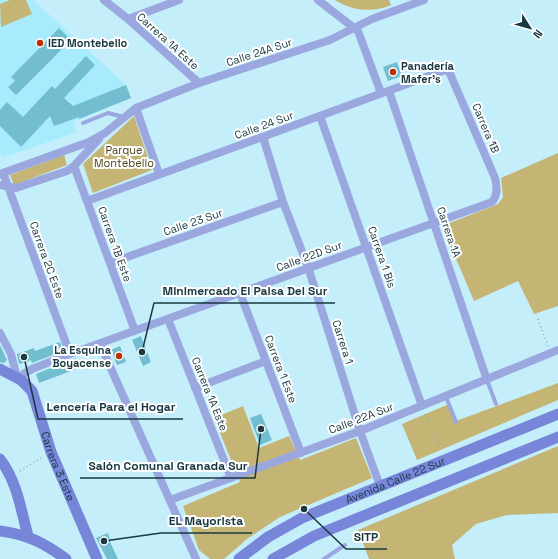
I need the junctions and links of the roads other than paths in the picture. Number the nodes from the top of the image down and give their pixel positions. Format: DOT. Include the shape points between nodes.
graph roads {
  1 [pos="104,0"];
  2 [pos="179,0"];
  3 [pos="318,0"];
  4 [pos="424,0"];
  5 [pos="128,19"];
  6 [pos="354,27"];
  7 [pos="448,69"];
  8 [pos="198,83"];
  9 [pos="385,92"];
  10 [pos="136,108"];
  11 [pos="320,116"];
  12 [pos="125,117"];
  13 [pos="83,123"];
  14 [pos="105,133"];
  15 [pos="263,137"];
  16 [pos="74,166"];
  17 [pos="1,174"];
  18 [pos="159,174"];
  19 [pos="4,186"];
  20 [pos="496,198"];
  21 [pos="87,200"];
  22 [pos="283,202"];
  23 [pos="435,223"];
  24 [pos="366,248"];
  25 [pos="110,263"];
  26 [pos="308,267"];
  27 [pos="240,293"];
  28 [pos="168,319"];
  29 [pos="136,331"];
  30 [pos="0,333"];
  31 [pos="100,344"];
  32 [pos="555,352"];
  33 [pos="70,354"];
  34 [pos="266,361"];
  35 [pos="0,369"];
  36 [pos="17,378"];
  37 [pos="487,380"];
  38 [pos="196,388"];
  39 [pos="446,397"];
  40 [pos="496,404"];
  41 [pos="422,406"];
  42 [pos="558,414"];
  43 [pos="456,422"];
  44 [pos="360,431"];
  45 [pos="558,437"];
  46 [pos="301,453"];
  47 [pos="0,460"];
  48 [pos="231,478"];
  49 [pos="380,486"];
  50 [pos="170,500"];
  51 [pos="0,531"];
  52 [pos="28,536"];
  53 [pos="344,545"];
  54 [pos="276,558"];
  55 [pos="66,559"];
  56 [pos="97,559"];
  57 [pos="196,559"];
  58 [pos="239,559"];
  59 [pos="324,559"];
  1 -- 5 [label="street, Carrera 1A Este"];
  2 -- 5 [label="street"];
  3 -- 6 [label="street"];
  4 -- 6 [label="street, Calle 24A Sur"];
  5 -- 8 [label="street, Carrera 1A Este"];
  6 -- 8 [label="street, Calle 24A Sur" via="330,40"];
  6 -- 9 [label="street, Carrera 1A"];
  7 -- 9 [label="street, Calle 24 Sur"];
  7 -- 20 [label="street, Carrera 1B" via="495,178"];
  8 -- 10 [label="street, Calle 24A Sur"];
  9 -- 11 [label="street, Calle 24 Sur"];
  9 -- 23 [label="street, Carrera 1A"];
  10 -- 12 [label="street, Calle 24A Sur"];
  10 -- 18 [label="street"];
  11 -- 15 [label="street, Calle 24 Sur"];
  11 -- 24 [label="street, Carrera 1 Bis"];
  12 -- 13 [label="lane" via="108,113"];
  12 -- 14 [label="street, Calle 24A Sur"];
  14 -- 16 [label="street, Calle 24A Sur"];
  14 -- 17 [label="street, Calle 24A Sur" via="72,149"];
  15 -- 18 [label="street, Calle 24 Sur"];
  15 -- 22 [label="street, Carrera 1"];
  16 -- 19 [label="street, Calle 24A Sur" via="22,187"];
  16 -- 21 [label="street, Carrera 1B Este"];
  17 -- 19 [label="street, Carrera 2C Este"];
  18 -- 21 [label="street, Calle 24 Sur"];
  19 -- 33 [label="street, Carrera 2C Este"];
  20 -- 23 [label="street, Calle 22D Sur" via="492,202"];
  21 -- 25 [label="street, Carrera 1B Este"];
  22 -- 25 [label="street, Calle 23 Sur"];
  22 -- 26 [label="street, Carrera 1"];
  23 -- 24 [label="street, Calle 22D Sur"];
  23 -- 37 [label="street, Carrera 1A"];
  24 -- 26 [label="street, Calle 22D Sur"];
  24 -- 41 [label="street, Carrera 1 Bis"];
  25 -- 29 [label="street, Carrera 1B Este"];
  26 -- 27 [label="street, Calle 22D Sur"];
  26 -- 44 [label="street, Carrera 1"];
  27 -- 28 [label="street, Calle 22D Sur"];
  27 -- 34 [label="street, Carrera 1 Este"];
  28 -- 29 [label="street, Calle 22D Sur"];
  28 -- 38 [label="street, Carrera 1A Este"];
  29 -- 31 [label="street, Calle 22D Sur"];
  30 -- 36 [label="street" via="11,354"];
  31 -- 33 [label="street, Calle 22D Sur"];
  31 -- 50 [label="street"];
  32 -- 37 [label="street, Calle 22A Sur"];
  33 -- 36 [label="street, Calle 22D Sur" via="32,369"];
  34 -- 38 [label="street"];
  34 -- 46 [label="street, Carrera 1 Este"];
  35 -- 36 [label="main road, Carrera 3 Este"];
  36 -- 56 [label="main road, Carrera 3 Este" via="29,387 36,398 51,452"];
  37 -- 39 [label="street, Calle 22A Sur"];
  37 -- 40 [label="lane"];
  38 -- 48 [label="street, Carrera 1A Este"];
  39 -- 41 [label="street, Calle 22A Sur"];
  39 -- 43 [label="lane"];
  41 -- 44 [label="street, Calle 22A Sur"];
  42 -- 49 [label="main road, Avenida Calle 22 Sur"];
  44 -- 46 [label="street, Calle 22A Sur"];
  44 -- 49 [label="street, Carrera 1"];
  45 -- 54 [label="main road, Avenida Calle 22 Sur" via="314,536"];
  46 -- 48 [label="street, Calle 22A Sur"];
  47 -- 52 [label="main road" via="11,476"];
  48 -- 50 [label="street, Calle 22A Sur"];
  49 -- 58 [label="main road, Avenida Calle 22 Sur" via="287,526"];
  50 -- 57 [label="street"];
  51 -- 52 [label="main road"];
  52 -- 55 [label="main road"];
  53 -- 59 [label="lane"];
}
